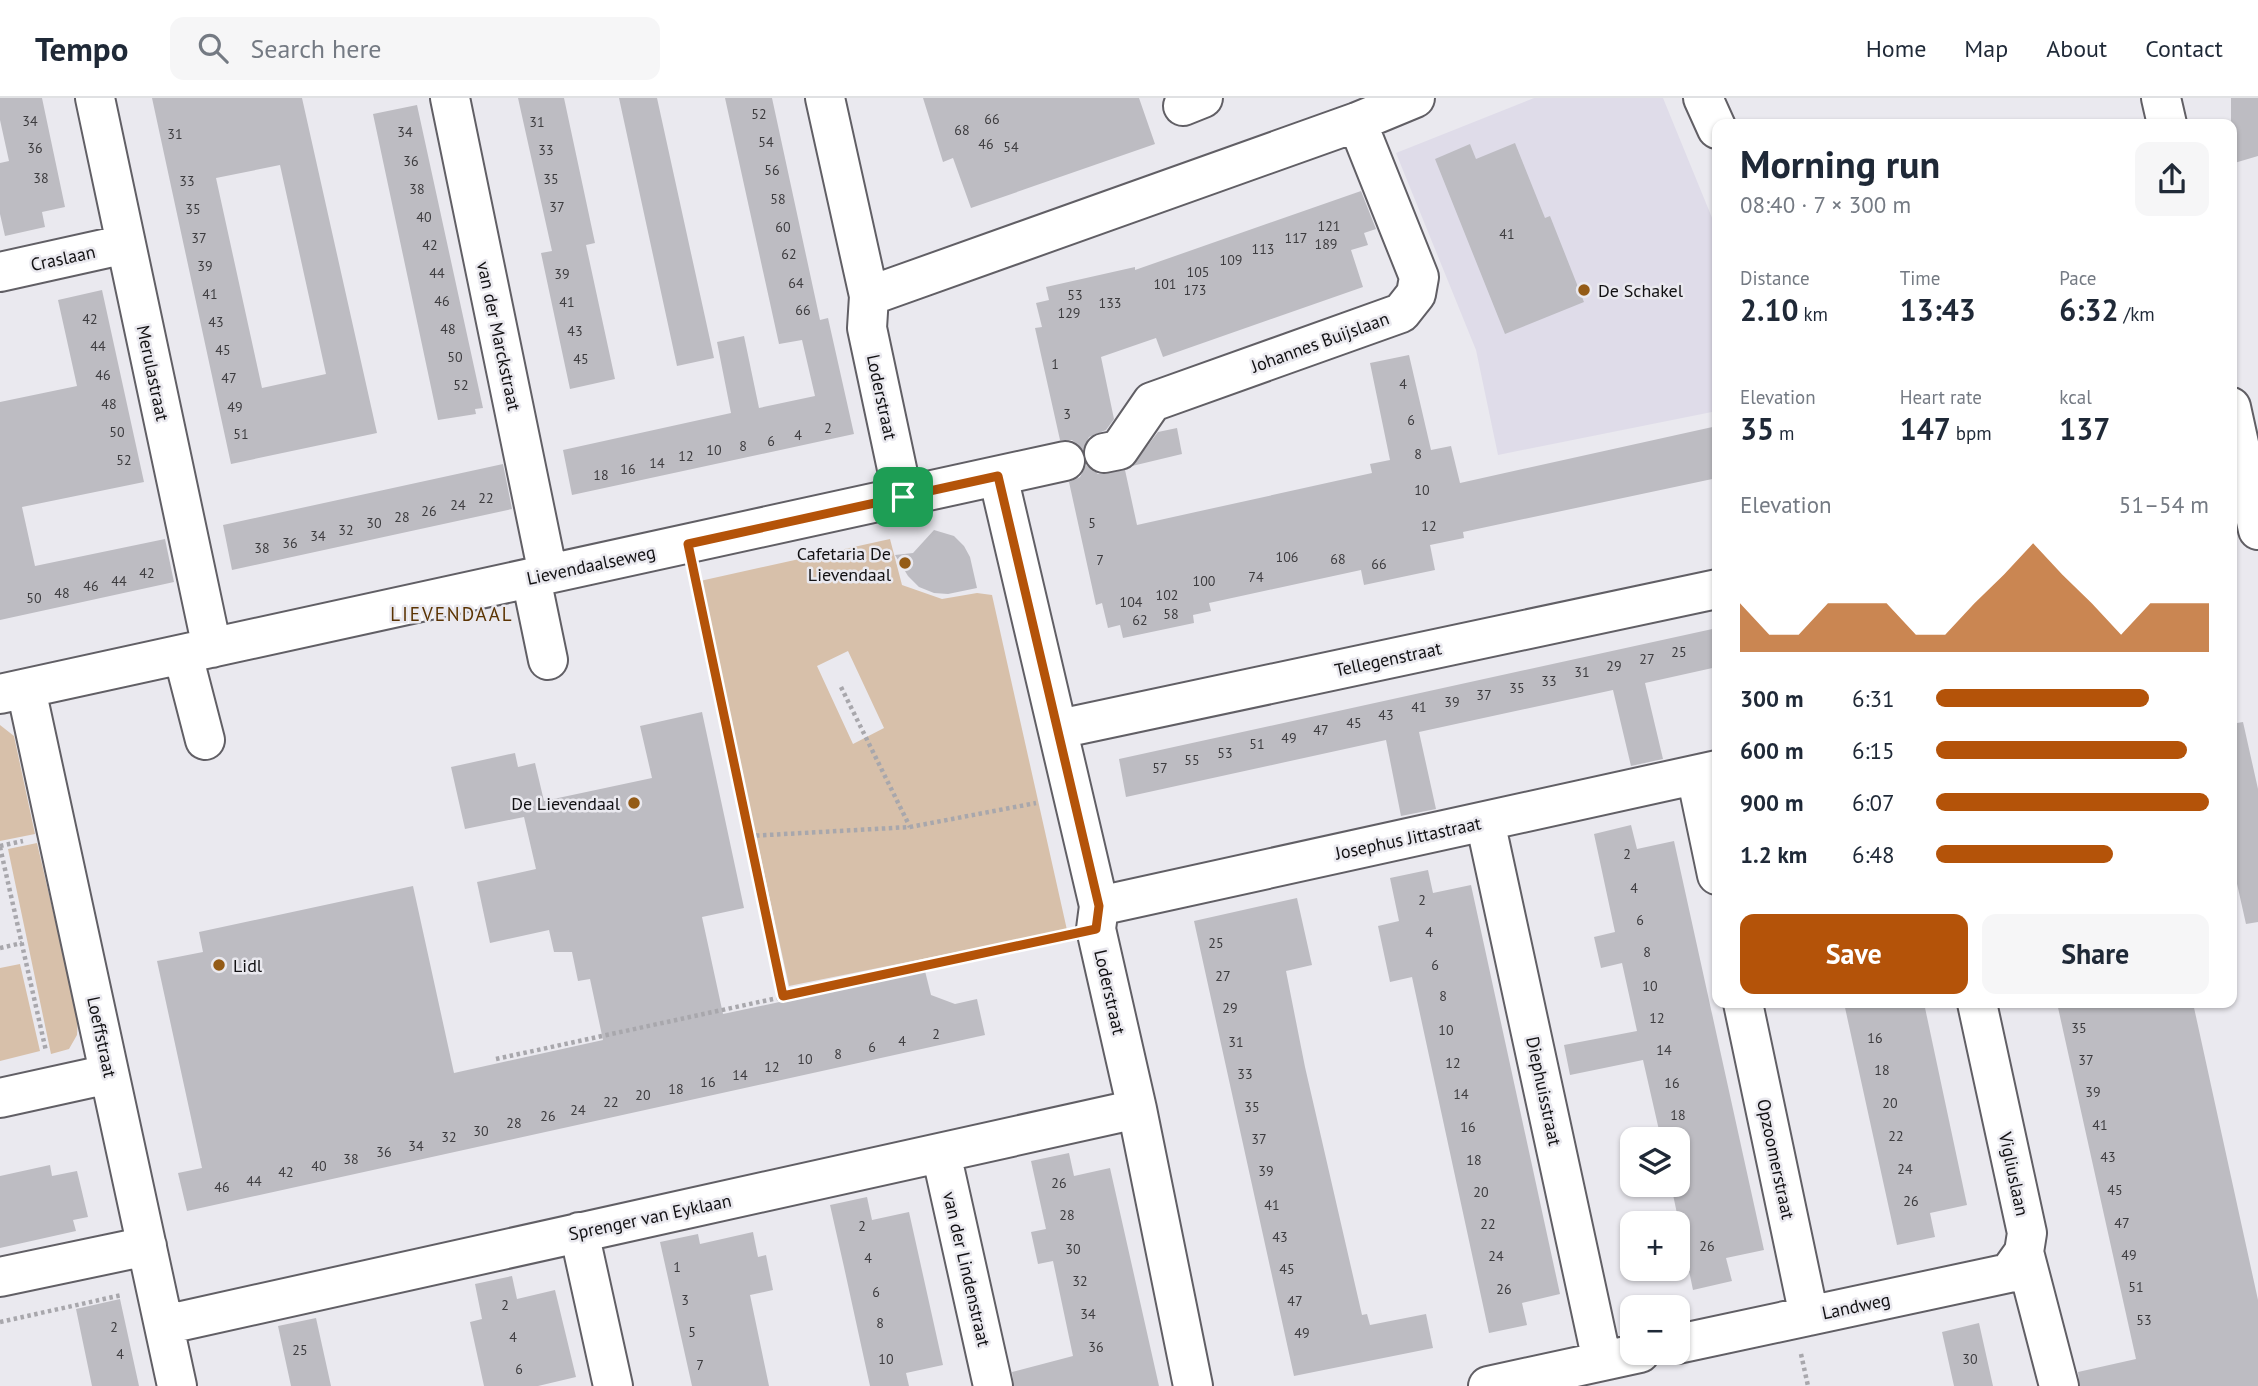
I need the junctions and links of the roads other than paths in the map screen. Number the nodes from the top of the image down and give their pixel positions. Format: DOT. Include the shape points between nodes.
graph roads {
  1 [pos="95,98"];
  2 [pos="450,98"];
  3 [pos="825,98"];
  4 [pos="1416,98"];
  5 [pos="1703,98"];
  6 [pos="2161,98"];
  7 [pos="1712,119"];
  8 [pos="2166,119"];
  9 [pos="1357,122"];
  10 [pos="126,244"];
  11 [pos="0,272"];
  12 [pos="869,296"];
  13 [pos="2237,437"];
  14 [pos="1104,453"];
  15 [pos="1065,461"];
  16 [pos="998,476"];
  17 [pos="2245,476"];
  18 [pos="903,497"];
  19 [pos="2258,530"];
  20 [pos="540,576"];
  21 [pos="1712,590"];
  22 [pos="198,651"];
  23 [pos="548,660"];
  24 [pos="13,692"];
  25 [pos="1059,729"];
  26 [pos="205,740"];
  27 [pos="1706,772"];
  28 [pos="1485,821"];
  29 [pos="1712,829"];
  30 [pos="1098,918"];
  31 [pos="1744,1008"];
  32 [pos="1978,1008"];
  33 [pos="109,1074"];
  34 [pos="0,1098"];
  35 [pos="1137,1109"];
  36 [pos="941,1153"];
  37 [pos="579,1233"];
  38 [pos="147,1246"];
  39 [pos="2024,1252"];
  40 [pos="0,1277"];
  41 [pos="1809,1316"];
  42 [pos="164,1325"];
  43 [pos="1690,1342"];
  44 [pos="1620,1357"];
  45 [pos="1602,1361"];
  46 [pos="177,1386"];
  47 [pos="613,1386"];
  48 [pos="993,1386"];
  49 [pos="1193,1386"];
  50 [pos="1488,1386"];
  51 [pos="2059,1386"];
  1 -- 10 [label="street, Merulastraat"];
  2 -- 20 [label="street, van der Marckstraat"];
  3 -- 12 [label="street, Loderstraat"];
  4 -- 9 [label="street"];
  5 -- 7 [label="street"];
  6 -- 8 [label="street"];
  9 -- 12 [label="street"];
  9 -- 14 [label="street, Johannes Buijslaan" via="1419,277 1416,294 1401,313 1152,402 1119,450"];
  10 -- 11 [label="street, Craslaan"];
  10 -- 22 [label="street, Merulastraat"];
  12 -- 18 [label="street, Loderstraat" via="866,328"];
  13 -- 17 [label="street"];
  15 -- 16 [label="street"];
  16 -- 18 [label="street, Lievendaalseweg"];
  16 -- 25 [label="street, Loderstraat"];
  17 -- 19 [label="street"];
  18 -- 20 [label="street, Lievendaalseweg"];
  20 -- 22 [label="street, Lievendaalseweg"];
  20 -- 23 [label="street, van der Marckstraat"];
  21 -- 25 [label="street, Tellegenstraat"];
  22 -- 24 [label="street, Lievendaalseweg"];
  22 -- 26 [label="street"];
  24 -- 33 [label="street, Loeffstraat"];
  25 -- 30 [label="street, Loderstraat"];
  27 -- 28 [label="street, Josephus Jittastraat"];
  27 -- 29 [label="street"];
  28 -- 30 [label="street, Josephus Jittastraat"];
  28 -- 45 [label="street, Diephuisstraat"];
  30 -- 35 [label="street, Loderstraat"];
  31 -- 41 [label="street, Opzoomerstraat"];
  32 -- 39 [label="street, Vigliuslaan" via="2027,1233"];
  33 -- 34 [label="street"];
  33 -- 38 [label="street, Loeffstraat"];
  35 -- 36 [label="street, Sprenger van Eyklaan"];
  35 -- 49 [label="street, Loderstraat"];
  36 -- 37 [label="street, Sprenger van Eyklaan"];
  36 -- 48 [label="street, van der Lindenstraat"];
  37 -- 42 [label="street, Sprenger van Eyklaan"];
  37 -- 47 [label="street"];
  38 -- 40 [label="street"];
  38 -- 42 [label="street, Loeffstraat"];
  39 -- 41 [label="street, Landweg" via="2009,1273"];
  39 -- 51 [label="street, Vigliuslaan"];
  41 -- 43 [label="street, Landweg"];
  42 -- 46 [label="street, Loeffstraat"];
  44 -- 45 [label="street"];
  45 -- 50 [label="street"];
}
